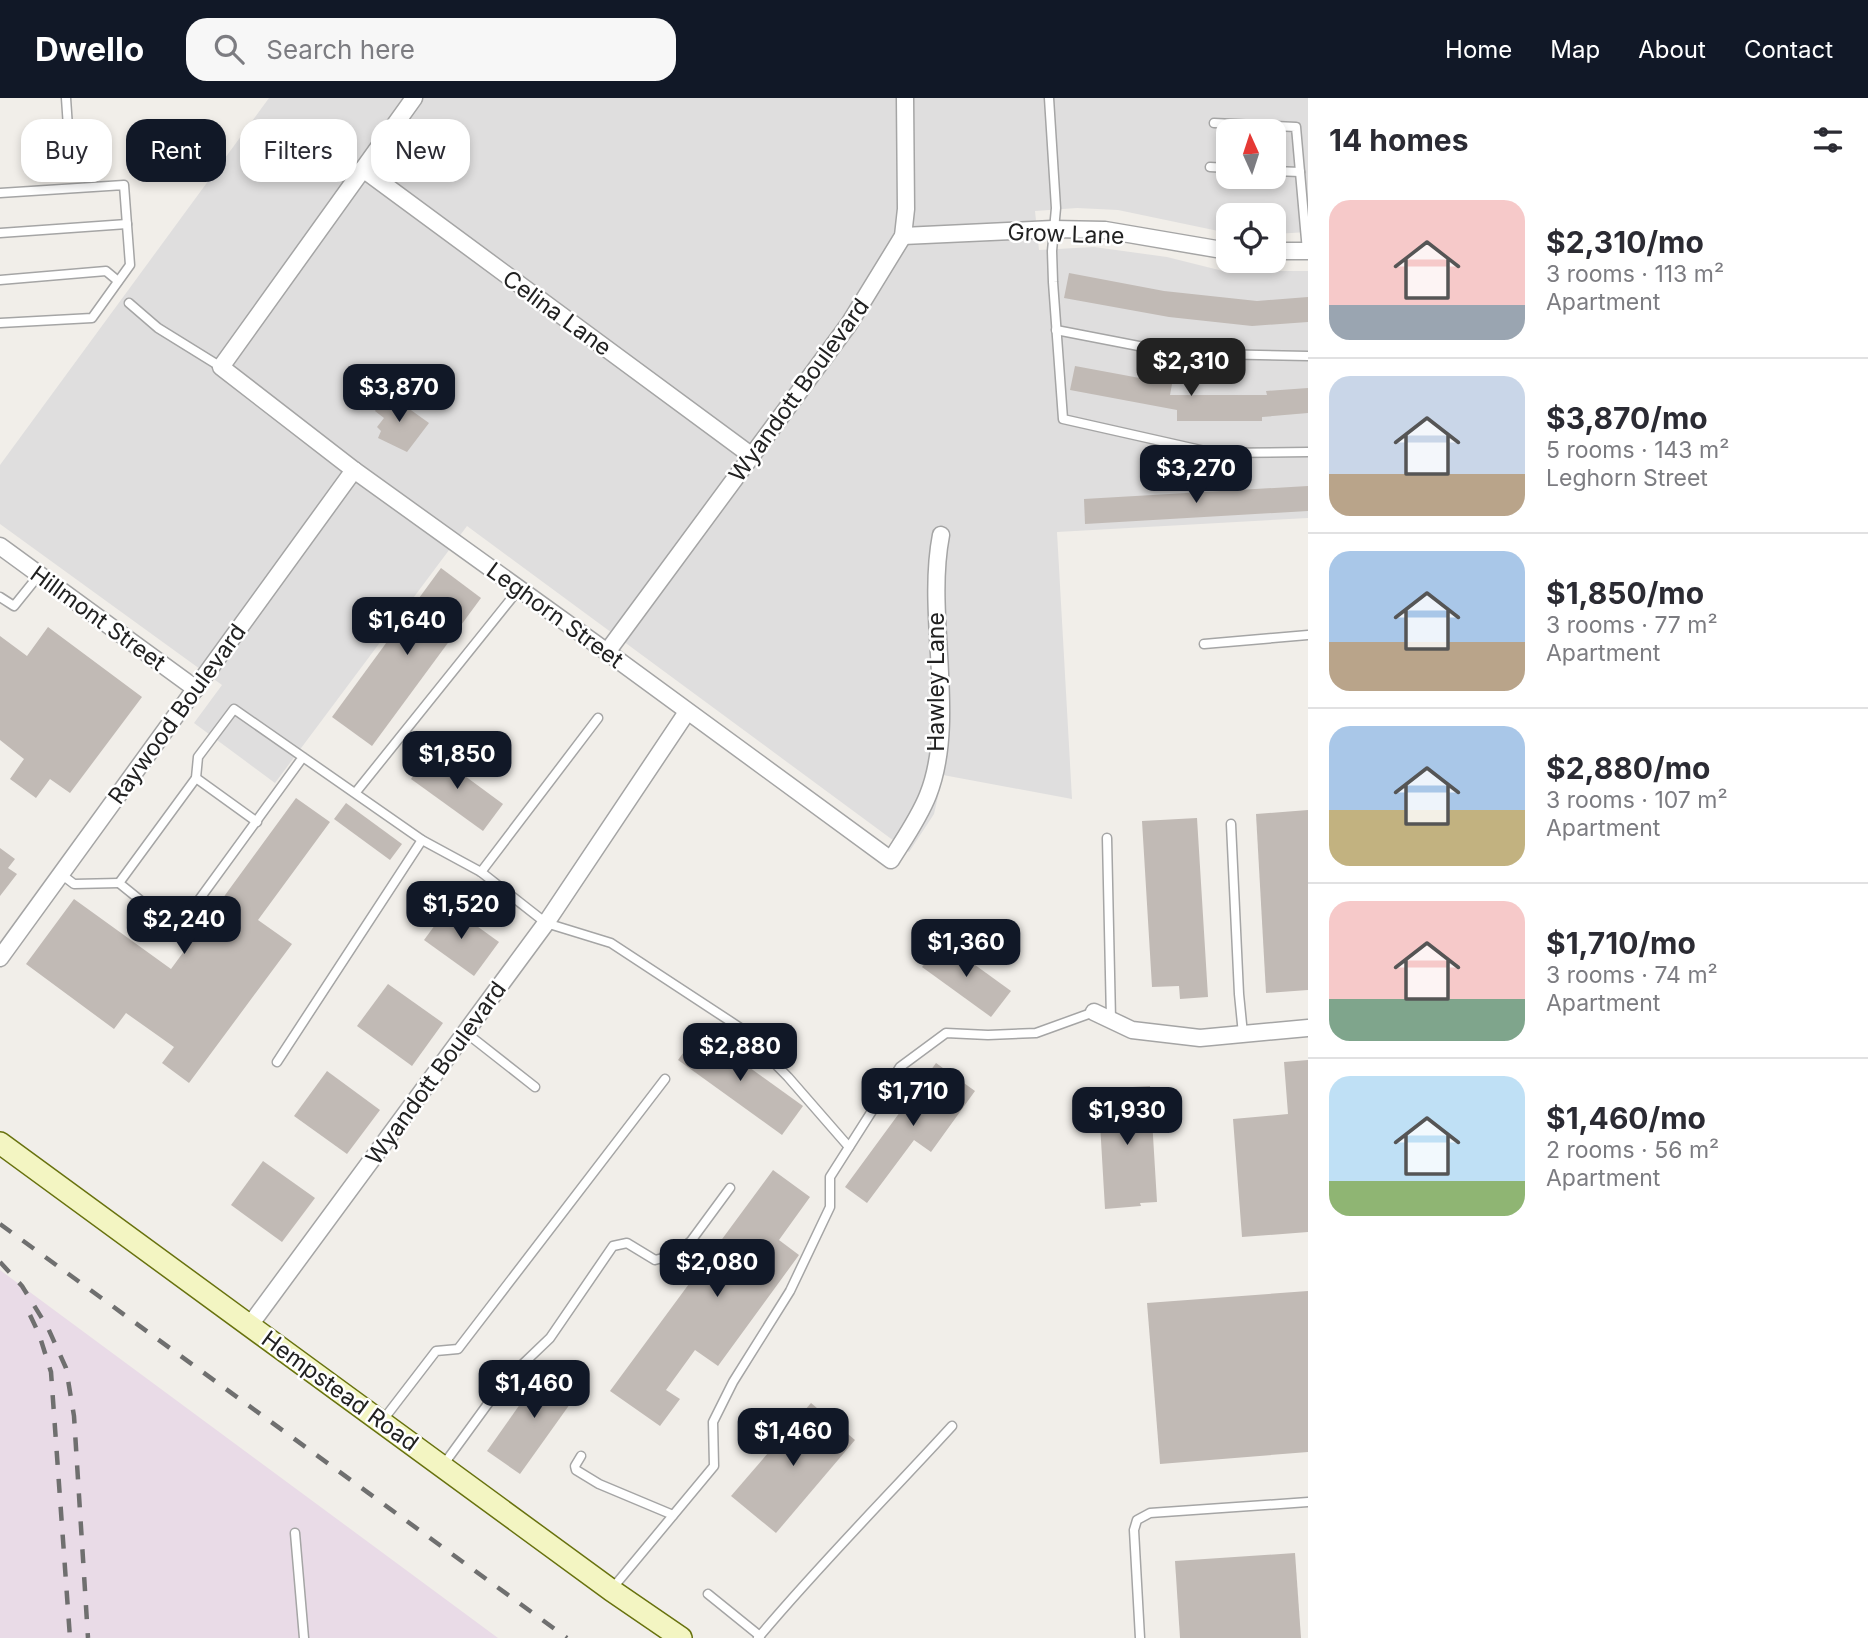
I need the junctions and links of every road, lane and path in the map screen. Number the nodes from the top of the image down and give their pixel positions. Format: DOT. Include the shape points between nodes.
graph roads {
  1 [pos="66,98"];
  2 [pos="414,98"];
  3 [pos="905,98"];
  4 [pos="1049,98"];
  5 [pos="67,119"];
  6 [pos="1213,123"];
  7 [pos="1210,167"];
  8 [pos="1216,167"];
  9 [pos="363,169"];
  10 [pos="1286,171"];
  11 [pos="1300,172"];
  12 [pos="0,192"];
  13 [pos="127,224"];
  14 [pos="1053,229"];
  15 [pos="0,233"];
  16 [pos="903,236"];
  17 [pos="1216,249"];
  18 [pos="1286,251"];
  19 [pos="1308,251"];
  20 [pos="0,280"];
  21 [pos="118,281"];
  22 [pos="129,303"];
  23 [pos="0,323"];
  24 [pos="1056,330"];
  25 [pos="1308,356"];
  26 [pos="220,367"];
  27 [pos="1308,452"];
  28 [pos="752,456"];
  29 [pos="354,470"];
  30 [pos="941,535"];
  31 [pos="0,546"];
  32 [pos="39,575"];
  33 [pos="519,589"];
  34 [pos="0,597"];
  35 [pos="1308,635"];
  36 [pos="1204,644"];
  37 [pos="607,652"];
  38 [pos="196,689"];
  39 [pos="687,712"];
  40 [pos="598,718"];
  41 [pos="303,757"];
  42 [pos="196,778"];
  43 [pos="356,792"];
  44 [pos="257,822"];
  45 [pos="1231,824"];
  46 [pos="1107,838"];
  47 [pos="422,840"];
  48 [pos="891,860"];
  49 [pos="481,872"];
  50 [pos="61,874"];
  51 [pos="119,883"];
  52 [pos="546,923"];
  53 [pos="0,958"];
  54 [pos="1094,1012"];
  55 [pos="1111,1019"];
  56 [pos="1308,1028"];
  57 [pos="465,1032"];
  58 [pos="1243,1034"];
  59 [pos="277,1062"];
  60 [pos="664,1079"];
  61 [pos="536,1087"];
  62 [pos="0,1143"];
  63 [pos="849,1147"];
  64 [pos="730,1188"];
  65 [pos="250,1325"];
  66 [pos="381,1422"];
  67 [pos="952,1426"];
  68 [pos="581,1456"];
  69 [pos="442,1466"];
  70 [pos="1308,1502"];
  71 [pos="673,1515"];
  72 [pos="295,1533"];
  73 [pos="611,1590"];
  74 [pos="709,1594"];
  75 [pos="759,1637"];
  76 [pos="304,1638"];
  77 [pos="681,1638"];
  78 [pos="1140,1638"];
  1 -- 5 [label="lane"];
  2 -- 9 [label="street"];
  3 -- 16 [label="street, Wyandott Boulevard"];
  4 -- 14 [label="lane" via="1056,208"];
  6 -- 11 [label="lane" via="1296,127"];
  7 -- 8 [label="lane"];
  9 -- 26 [label="street"];
  9 -- 28 [label="street, Celina Lane"];
  10 -- 11 [label="lane"];
  11 -- 19 [label="lane"];
  12 -- 13 [label="lane" via="124,185"];
  13 -- 15 [label="lane"];
  13 -- 21 [label="lane" via="130,265"];
  14 -- 16 [label="street, Grow Lane"];
  14 -- 17 [label="street, Grow Lane" via="1105,230"];
  14 -- 24 [label="lane"];
  16 -- 28 [label="street, Wyandott Boulevard" via="849,324"];
  18 -- 19 [label="street"];
  20 -- 21 [label="lane" via="106,271"];
  21 -- 23 [label="lane" via="92,318"];
  22 -- 26 [label="lane"];
  24 -- 25 [label="lane" via="1149,348"];
  24 -- 27 [label="lane" via="1063,419 1214,453"];
  26 -- 29 [label="street, Leghorn Street"];
  28 -- 37 [label="street, Wyandott Boulevard"];
  29 -- 33 [label="street, Leghorn Street"];
  29 -- 38 [label="street, Raywood Boulevard"];
  30 -- 48 [label="street, Hawley Lane" via="935,581 940,711 935,769 920,814"];
  31 -- 32 [label="street, Hillmont Street"];
  32 -- 34 [label="lane" via="14,606"];
  32 -- 38 [label="street, Hillmont Street"];
  33 -- 37 [label="street, Leghorn Street"];
  33 -- 43 [label="lane"];
  35 -- 36 [label="lane"];
  37 -- 39 [label="street, Leghorn Street"];
  38 -- 50 [label="street, Raywood Boulevard"];
  39 -- 48 [label="street, Leghorn Street"];
  39 -- 52 [label="street, Wyandott Boulevard"];
  40 -- 49 [label="lane"];
  41 -- 42 [label="lane" via="234,709 198,757"];
  41 -- 43 [label="lane"];
  41 -- 44 [label="lane"];
  42 -- 44 [label="lane"];
  42 -- 51 [label="lane"];
  43 -- 47 [label="lane"];
  44 -- 51 [label="lane" via="177,930"];
  45 -- 58 [label="lane"];
  46 -- 55 [label="lane"];
  47 -- 49 [label="lane"];
  47 -- 59 [label="lane"];
  49 -- 52 [label="lane"];
  50 -- 51 [label="lane" via="74,884"];
  50 -- 53 [label="street, Raywood Boulevard"];
  52 -- 57 [label="street, Wyandott Boulevard"];
  52 -- 63 [label="lane" via="611,943 739,1027"];
  54 -- 55 [label="street"];
  54 -- 63 [label="lane" via="1036,1033 946,1033 900,1067"];
  55 -- 58 [label="street" via="1132,1030 1200,1038"];
  56 -- 58 [label="street"];
  57 -- 61 [label="lane"];
  57 -- 65 [label="street, Wyandott Boulevard"];
  60 -- 66 [label="lane" via="458,1349 436,1351"];
  62 -- 65 [label="main road, Hempstead Road"];
  63 -- 71 [label="lane" via="830,1177 830,1207 790,1291 713,1422 714,1466"];
  64 -- 69 [label="lane" via="691,1241 674,1255 655,1260 627,1243 613,1246 550,1338 503,1383"];
  65 -- 66 [label="main road, Hempstead Road"];
  66 -- 69 [label="main road, Hempstead Road"];
  67 -- 75 [label="lane"];
  68 -- 71 [label="lane" via="576,1470"];
  69 -- 73 [label="main road, Hempstead Road"];
  70 -- 78 [label="lane" via="1150,1513 1137,1520"];
  71 -- 73 [label="lane"];
  72 -- 76 [label="lane"];
  73 -- 77 [label="main road, Hempstead Road"];
  74 -- 75 [label="lane"];
}
